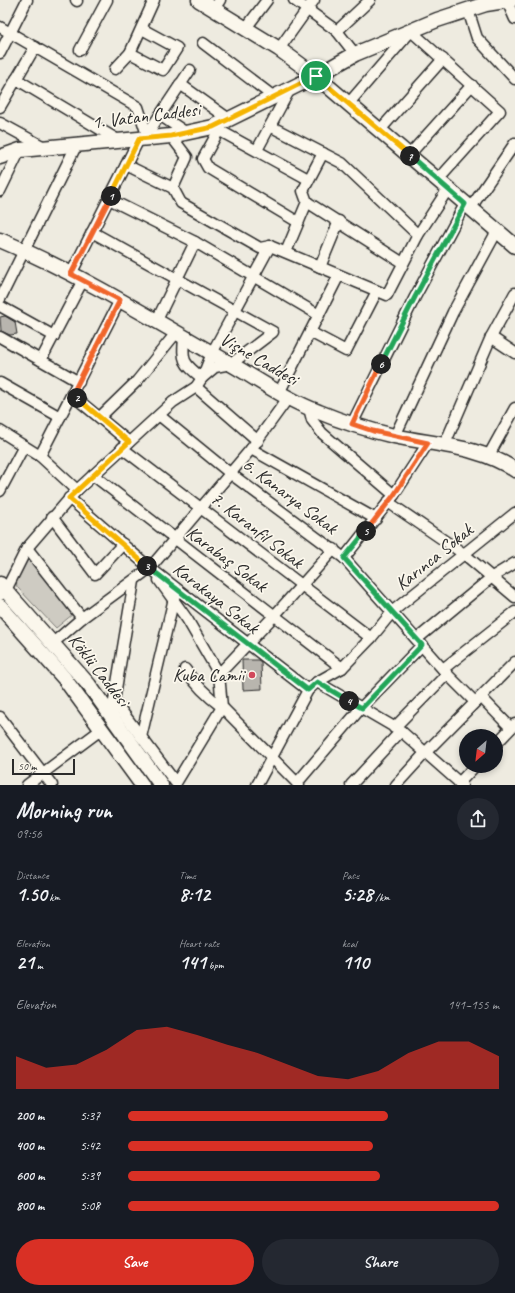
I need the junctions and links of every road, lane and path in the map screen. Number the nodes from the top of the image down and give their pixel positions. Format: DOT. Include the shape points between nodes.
graph roads {
  1 [pos="27,0"];
  2 [pos="107,0"];
  3 [pos="154,0"];
  4 [pos="199,0"];
  5 [pos="266,0"];
  6 [pos="294,0"];
  7 [pos="314,0"];
  8 [pos="370,0"];
  9 [pos="509,0"];
  10 [pos="482,2"];
  11 [pos="217,4"];
  12 [pos="307,10"];
  13 [pos="468,10"];
  14 [pos="515,19"];
  15 [pos="0,27"];
  16 [pos="246,28"];
  17 [pos="142,29"];
  18 [pos="337,31"];
  19 [pos="411,31"];
  20 [pos="11,32"];
  21 [pos="203,43"];
  22 [pos="35,47"];
  23 [pos="279,49"];
  24 [pos="80,50"];
  25 [pos="0,53"];
  26 [pos="130,53"];
  27 [pos="355,54"];
  28 [pos="443,59"];
  29 [pos="116,69"];
  30 [pos="190,70"];
  31 [pos="316,76"];
  32 [pos="515,79"];
  33 [pos="16,80"];
  34 [pos="180,84"];
  35 [pos="472,85"];
  36 [pos="290,89"];
  37 [pos="274,97"];
  38 [pos="349,103"];
  39 [pos="0,107"];
  40 [pos="160,115"];
  41 [pos="229,119"];
  42 [pos="0,123"];
  43 [pos="270,126"];
  44 [pos="216,128"];
  45 [pos="380,130"];
  46 [pos="185,132"];
  47 [pos="171,136"];
  48 [pos="145,137"];
  49 [pos="118,140"];
  50 [pos="515,143"];
  51 [pos="77,144"];
  52 [pos="44,147"];
  53 [pos="20,150"];
  54 [pos="257,150"];
  55 [pos="323,153"];
  56 [pos="409,155"];
  57 [pos="506,156"];
  58 [pos="0,157"];
  59 [pos="515,162"];
  60 [pos="126,165"];
  61 [pos="308,179"];
  62 [pos="438,180"];
  63 [pos="172,188"];
  64 [pos="448,189"];
  65 [pos="0,191"];
  66 [pos="109,199"];
  67 [pos="307,202"];
  68 [pos="467,206"];
  69 [pos="339,221"];
  70 [pos="298,222"];
  71 [pos="497,231"];
  72 [pos="92,232"];
  73 [pos="418,235"];
  74 [pos="0,240"];
  75 [pos="195,242"];
  76 [pos="270,246"];
  77 [pos="515,246"];
  78 [pos="25,251"];
  79 [pos="286,252"];
  80 [pos="403,263"];
  81 [pos="320,267"];
  82 [pos="340,275"];
  83 [pos="77,277"];
  84 [pos="178,278"];
  85 [pos="254,278"];
  86 [pos="377,291"];
  87 [pos="515,293"];
  88 [pos="0,299"];
  89 [pos="120,300"];
  90 [pos="0,306"];
  91 [pos="235,311"];
  92 [pos="319,314"];
  93 [pos="156,322"];
  94 [pos="310,332"];
  95 [pos="180,335"];
  96 [pos="54,336"];
  97 [pos="0,337"];
  98 [pos="491,337"];
  99 [pos="212,353"];
  100 [pos="515,353"];
  101 [pos="42,360"];
  102 [pos="231,364"];
  103 [pos="202,378"];
  104 [pos="79,382"];
  105 [pos="0,383"];
  106 [pos="196,386"];
  107 [pos="72,395"];
  108 [pos="284,395"];
  109 [pos="309,408"];
  110 [pos="515,408"];
  111 [pos="160,416"];
  112 [pos="60,417"];
  113 [pos="100,417"];
  114 [pos="352,424"];
  115 [pos="0,431"];
  116 [pos="395,436"];
  117 [pos="258,441"];
  118 [pos="428,443"];
  119 [pos="126,445"];
  120 [pos="24,446"];
  121 [pos="444,446"];
  122 [pos="251,449"];
  123 [pos="489,455"];
  124 [pos="40,456"];
  125 [pos="515,470"];
  126 [pos="231,474"];
  127 [pos="93,475"];
  128 [pos="77,490"];
  129 [pos="0,491"];
  130 [pos="69,498"];
  131 [pos="391,499"];
  132 [pos="202,508"];
  133 [pos="515,513"];
  134 [pos="52,517"];
  135 [pos="376,519"];
  136 [pos="175,540"];
  137 [pos="123,544"];
  138 [pos="27,548"];
  139 [pos="334,549"];
  140 [pos="464,554"];
  141 [pos="344,558"];
  142 [pos="515,563"];
  143 [pos="150,568"];
  144 [pos="492,577"];
  145 [pos="134,581"];
  146 [pos="302,586"];
  147 [pos="2,590"];
  148 [pos="175,593"];
  149 [pos="515,596"];
  150 [pos="0,606"];
  151 [pos="393,611"];
  152 [pos="515,612"];
  153 [pos="274,616"];
  154 [pos="82,618"];
  155 [pos="370,638"];
  156 [pos="53,642"];
  157 [pos="419,642"];
  158 [pos="247,643"];
  159 [pos="515,662"];
  160 [pos="342,668"];
  161 [pos="185,669"];
  162 [pos="445,672"];
  163 [pos="219,674"];
  164 [pos="317,682"];
  165 [pos="308,690"];
  166 [pos="478,699"];
  167 [pos="222,707"];
  168 [pos="362,708"];
  169 [pos="0,717"];
  170 [pos="513,726"];
  171 [pos="102,729"];
  172 [pos="397,730"];
  173 [pos="141,737"];
  174 [pos="503,737"];
  175 [pos="426,752"];
  176 [pos="272,757"];
  177 [pos="43,773"];
  178 [pos="470,773"];
  179 [pos="298,784"];
  180 [pos="461,784"];
  181 [pos="27,785"];
  182 [pos="52,785"];
  183 [pos="142,785"];
  184 [pos="161,785"];
  185 [pos="257,785"];
  186 [pos="351,785"];
  187 [pos="396,785"];
  1 -- 20 [label="street"];
  2 -- 24 [label="street"];
  3 -- 17 [label="street"];
  4 -- 11 [label="main road"];
  5 -- 16 [label="street"];
  6 -- 12 [label="street"];
  7 -- 12 [label="street"];
  8 -- 18 [label="street"];
  9 -- 10 [label="main road, 1. Vatan Caddesi"];
  9 -- 14 [label="street"];
  10 -- 13 [label="main road, 1. Vatan Caddesi"];
  11 -- 16 [label="main road"];
  12 -- 18 [label="street"];
  12 -- 23 [label="street"];
  13 -- 19 [label="main road, 1. Vatan Caddesi"];
  13 -- 32 [label="street" via="477,38"];
  15 -- 20 [label="street"];
  16 -- 23 [label="main road"];
  17 -- 26 [label="street"];
  17 -- 26 [label="street" via="177,48 163,70"];
  18 -- 27 [label="street"];
  19 -- 27 [label="main road, 1. Vatan Caddesi"];
  19 -- 28 [label="street"];
  19 -- 38 [label="street"];
  20 -- 22 [label="street"];
  20 -- 25 [label="street"];
  21 -- 37 [label="street"];
  22 -- 33 [label="street"];
  22 -- 48 [label="street" via="138,107"];
  23 -- 31 [label="main road"];
  26 -- 29 [label="street"];
  27 -- 31 [label="main road, 1. Vatan Caddesi"];
  28 -- 35 [label="street"];
  28 -- 45 [label="street"];
  30 -- 34 [label="street"];
  31 -- 36 [label="main road, 1. Vatan Caddesi"];
  31 -- 38 [label="main road"];
  33 -- 39 [label="street"];
  33 -- 49 [label="street"];
  34 -- 40 [label="street"];
  34 -- 41 [label="street"];
  35 -- 56 [label="street"];
  35 -- 62 [label="street" via="500,111"];
  36 -- 37 [label="main road, 1. Vatan Caddesi"];
  36 -- 43 [label="street"];
  37 -- 41 [label="main road, 1. Vatan Caddesi"];
  38 -- 45 [label="main road"];
  40 -- 46 [label="street"];
  40 -- 48 [label="street"];
  41 -- 44 [label="main road, 1. Vatan Caddesi"];
  42 -- 52 [label="street"];
  43 -- 54 [label="street"];
  43 -- 55 [label="street"];
  44 -- 46 [label="main road, 1. Vatan Caddesi"];
  44 -- 54 [label="street"];
  44 -- 70 [label="street" via="203,160 208,168"];
  45 -- 56 [label="main road"];
  46 -- 47 [label="main road, 1. Vatan Caddesi"];
  47 -- 48 [label="main road, 1. Vatan Caddesi"];
  47 -- 63 [label="street" via="187,157"];
  48 -- 49 [label="main road, 1. Vatan Caddesi"];
  48 -- 60 [label="street"];
  49 -- 51 [label="main road, 1. Vatan Caddesi"];
  50 -- 57 [label="street"];
  51 -- 52 [label="main road, 1. Vatan Caddesi"];
  51 -- 78 [label="street"];
  52 -- 53 [label="main road, 1. Vatan Caddesi"];
  53 -- 58 [label="main road, 1. Vatan Caddesi"];
  53 -- 65 [label="street"];
  54 -- 61 [label="street"];
  55 -- 61 [label="street"];
  55 -- 73 [label="street" via="342,163"];
  56 -- 62 [label="main road"];
  57 -- 59 [label="street"];
  57 -- 68 [label="street"];
  60 -- 63 [label="street"];
  60 -- 66 [label="street"];
  61 -- 67 [label="street" via="303,191"];
  62 -- 64 [label="main road"];
  63 -- 76 [label="street" via="181,203 260,248"];
  64 -- 68 [label="main road"];
  64 -- 73 [label="street"];
  66 -- 72 [label="street"];
  66 -- 75 [label="street"];
  67 -- 69 [label="street"];
  67 -- 70 [label="street"];
  68 -- 71 [label="main road"];
  68 -- 114 [label="street" via="415,297"];
  69 -- 80 [label="street"];
  69 -- 81 [label="street"];
  70 -- 79 [label="street"];
  71 -- 77 [label="main road"];
  71 -- 116 [label="street" via="453,312"];
  72 -- 83 [label="street"];
  72 -- 84 [label="street"];
  73 -- 80 [label="street"];
  74 -- 78 [label="main road, Vişne Caddesi"];
  75 -- 84 [label="street"];
  75 -- 85 [label="street"];
  76 -- 79 [label="street"];
  76 -- 85 [label="street"];
  78 -- 83 [label="main road, Vişne Caddesi"];
  78 -- 88 [label="street"];
  79 -- 81 [label="street"];
  80 -- 86 [label="street" via="387,295"];
  81 -- 82 [label="street"];
  82 -- 86 [label="street"];
  82 -- 92 [label="street"];
  83 -- 89 [label="main road, Vişne Caddesi"];
  83 -- 96 [label="street"];
  84 -- 91 [label="street"];
  84 -- 93 [label="street"];
  85 -- 91 [label="street"];
  85 -- 92 [label="street"];
  86 -- 94 [label="street" via="346,351"];
  87 -- 98 [label="street"];
  89 -- 93 [label="main road, Vişne Caddesi"];
  89 -- 104 [label="street"];
  90 -- 96 [label="street"];
  91 -- 99 [label="street"];
  91 -- 102 [label="street" via="273,332"];
  92 -- 94 [label="street"];
  93 -- 95 [label="main road, Vişne Caddesi"];
  94 -- 108 [label="street"];
  95 -- 99 [label="main road, Vişne Caddesi"];
  95 -- 103 [label="street" via="182,358 186,366"];
  95 -- 113 [label="street"];
  96 -- 101 [label="street"];
  97 -- 101 [label="street"];
  98 -- 100 [label="street"];
  98 -- 121 [label="street"];
  99 -- 102 [label="main road, Vişne Caddesi"];
  99 -- 103 [label="street"];
  101 -- 104 [label="street"];
  102 -- 103 [label="street" via="215,367"];
  102 -- 108 [label="main road, Vişne Caddesi"];
  103 -- 106 [label="street"];
  104 -- 107 [label="street"];
  105 -- 112 [label="street"];
  106 -- 111 [label="street" via="173,402"];
  106 -- 117 [label="street"];
  107 -- 112 [label="street"];
  107 -- 113 [label="street, 7. Karanfil Sokak"];
  108 -- 109 [label="main road, Vişne Caddesi"];
  108 -- 117 [label="street"];
  109 -- 114 [label="main road, Vişne Caddesi"];
  109 -- 131 [label="street" via="312,420 322,433"];
  110 -- 123 [label="street"];
  111 -- 119 [label="street"];
  111 -- 126 [label="street, 6. Kanarya Sokak"];
  112 -- 124 [label="street"];
  113 -- 119 [label="street, 7. Karanfil Sokak"];
  114 -- 116 [label="main road, Vişne Caddesi"];
  115 -- 120 [label="street"];
  116 -- 118 [label="main road, Vişne Caddesi"];
  117 -- 122 [label="street"];
  118 -- 121 [label="main road, Vişne Caddesi"];
  118 -- 131 [label="street"];
  119 -- 127 [label="street"];
  119 -- 132 [label="street, 7. Karanfil Sokak"];
  120 -- 124 [label="street"];
  120 -- 129 [label="street"];
  121 -- 123 [label="main road, Vişne Caddesi"];
  122 -- 126 [label="street"];
  122 -- 135 [label="street"];
  123 -- 125 [label="main road, Vişne Caddesi"];
  124 -- 128 [label="street"];
  126 -- 132 [label="street"];
  126 -- 139 [label="street, 6. Kanarya Sokak"];
  127 -- 128 [label="street"];
  127 -- 136 [label="street, Karabaş Sokak"];
  128 -- 130 [label="street"];
  130 -- 134 [label="street"];
  130 -- 137 [label="street, Karakaya Sokak"];
  131 -- 135 [label="street"];
  131 -- 140 [label="street"];
  132 -- 136 [label="street"];
  132 -- 146 [label="street, 7. Karanfil Sokak"];
  133 -- 140 [label="street, Karınca Sokak"];
  134 -- 137 [label="street" via="95,574"];
  134 -- 138 [label="street"];
  135 -- 141 [label="street"];
  136 -- 143 [label="street"];
  136 -- 153 [label="street, Karabaş Sokak"];
  137 -- 143 [label="street, Karakaya Sokak"];
  138 -- 147 [label="street"];
  138 -- 154 [label="street"];
  139 -- 141 [label="street, 6. Kanarya Sokak"];
  139 -- 146 [label="street"];
  140 -- 144 [label="street"];
  140 -- 151 [label="street, Karınca Sokak"];
  141 -- 151 [label="street, 6. Kanarya Sokak"];
  142 -- 144 [label="street"];
  143 -- 145 [label="street"];
  143 -- 148 [label="street, Karakaya Sokak"];
  144 -- 149 [label="street"];
  144 -- 157 [label="street"];
  145 -- 154 [label="street"];
  145 -- 173 [label="street" via="114,700"];
  146 -- 153 [label="street"];
  146 -- 155 [label="street, 7. Karanfil Sokak"];
  147 -- 156 [label="main road, Köklü Caddesi"];
  148 -- 158 [label="street, Karakaya Sokak"];
  148 -- 163 [label="street"];
  148 -- 173 [label="street"];
  150 -- 171 [label="main road, Köklü Caddesi" via="64,678"];
  151 -- 155 [label="street, Karınca Sokak"];
  151 -- 157 [label="street, 6. Kanarya Sokak"];
  152 -- 162 [label="street"];
  153 -- 158 [label="street"];
  153 -- 160 [label="street, Karabaş Sokak"];
  154 -- 156 [label="street"];
  155 -- 160 [label="street, Karınca Sokak"];
  156 -- 184 [label="main road, Köklü Caddesi" via="89,685"];
  157 -- 162 [label="street, 6. Kanarya Sokak"];
  157 -- 168 [label="street"];
  158 -- 163 [label="street"];
  158 -- 165 [label="street, Karakaya Sokak"];
  159 -- 166 [label="street"];
  160 -- 164 [label="street, Karınca Sokak"];
  161 -- 167 [label="street" via="202,691"];
  162 -- 166 [label="street, 6. Kanarya Sokak"];
  162 -- 172 [label="street"];
  163 -- 167 [label="street"];
  164 -- 165 [label="street, Karınca Sokak"];
  164 -- 168 [label="street"];
  165 -- 176 [label="street, Karınca Sokak"];
  166 -- 170 [label="street, 6. Kanarya Sokak"];
  166 -- 175 [label="street"];
  167 -- 173 [label="street" via="176,783"];
  167 -- 176 [label="street"];
  168 -- 172 [label="street"];
  168 -- 179 [label="street"];
  169 -- 177 [label="street"];
  170 -- 174 [label="street"];
  171 -- 177 [label="street"];
  171 -- 183 [label="main road, Köklü Caddesi"];
  172 -- 175 [label="street"];
  172 -- 186 [label="street"];
  175 -- 180 [label="street"];
  175 -- 187 [label="street"];
  176 -- 179 [label="street"];
  176 -- 185 [label="street, Karınca Sokak"];
  177 -- 181 [label="street"];
  177 -- 182 [label="street"];
  178 -- 180 [label="street"];
}
